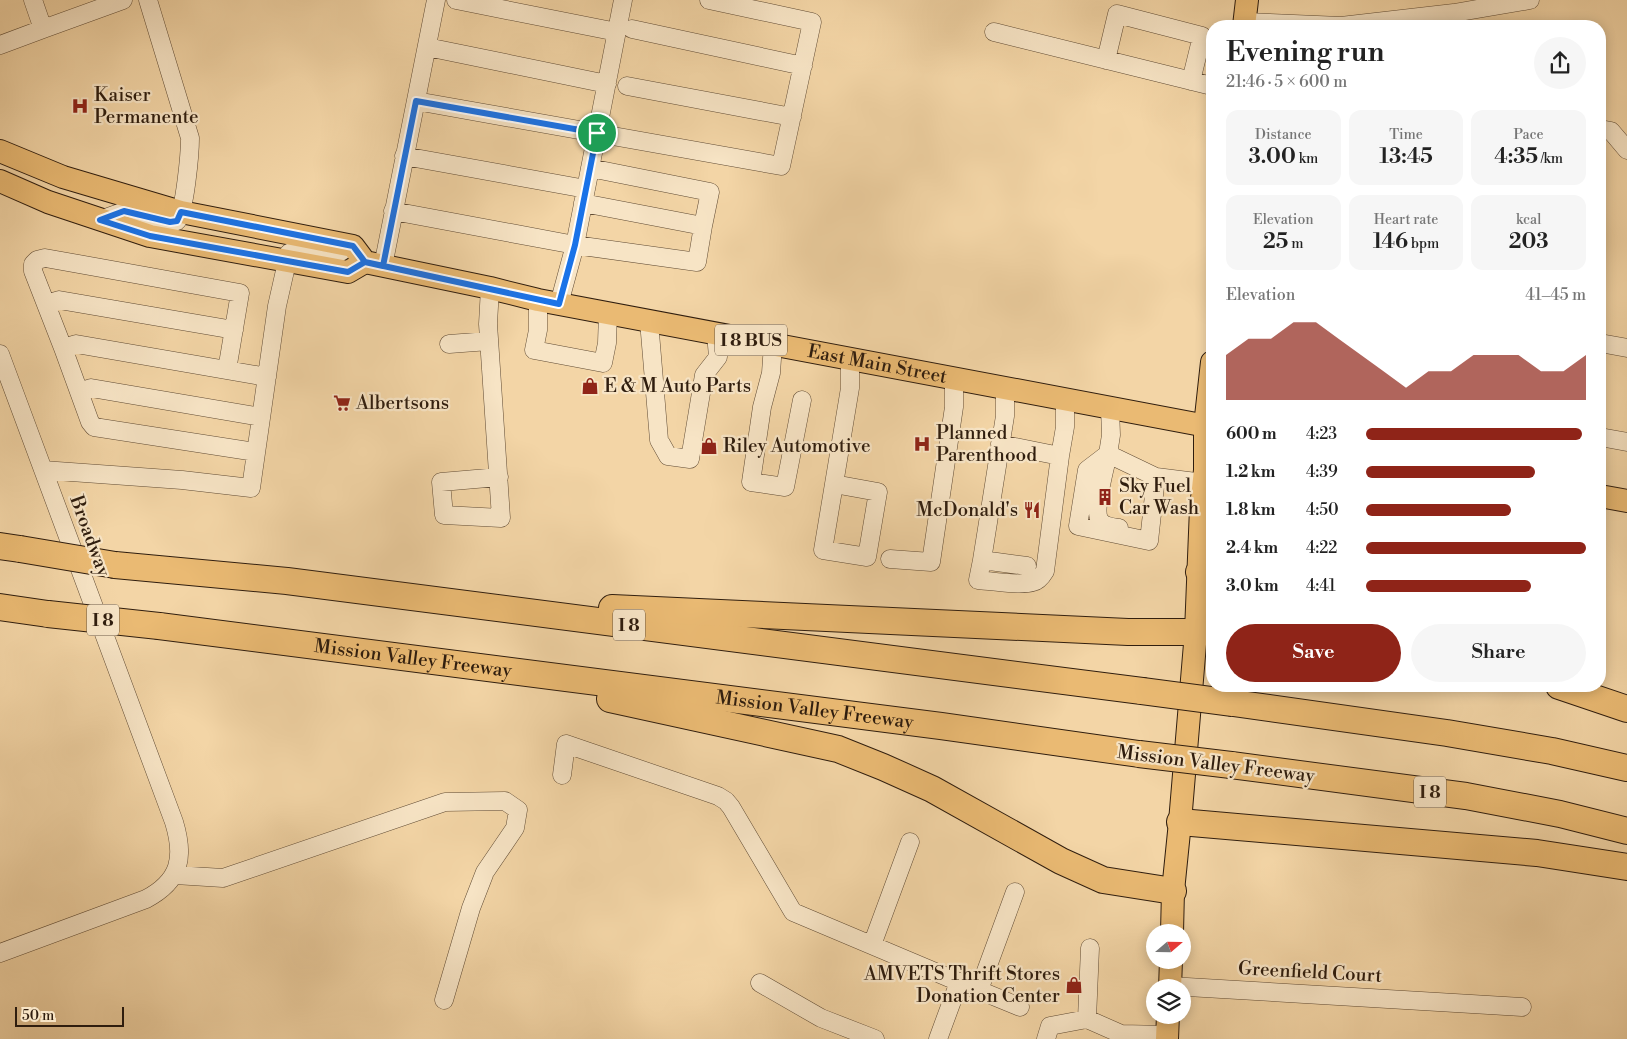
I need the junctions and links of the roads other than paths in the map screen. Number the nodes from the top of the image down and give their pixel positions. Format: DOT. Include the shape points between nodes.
graph roads {
  1 [pos="33,0"];
  2 [pos="123,0"];
  3 [pos="148,0"];
  4 [pos="436,0"];
  5 [pos="456,0"];
  6 [pos="624,0"];
  7 [pos="709,0"];
  8 [pos="1530,0"];
  9 [pos="1454,6"];
  10 [pos="1245,16"];
  11 [pos="1283,20"];
  12 [pos="1374,20"];
  13 [pos="43,29"];
  14 [pos="624,30"];
  15 [pos="994,32"];
  16 [pos="0,45"];
  17 [pos="427,47"];
  18 [pos="1106,60"];
  19 [pos="803,66"];
  20 [pos="1192,81"];
  21 [pos="607,84"];
  22 [pos="1206,84"];
  23 [pos="627,86"];
  24 [pos="416,101"];
  25 [pos="792,117"];
  26 [pos="1606,130"];
  27 [pos="597,133"];
  28 [pos="1627,150"];
  29 [pos="0,151"];
  30 [pos="404,156"];
  31 [pos="590,168"];
  32 [pos="2,184"];
  33 [pos="585,196"];
  34 [pos="393,211"];
  35 [pos="181,212"];
  36 [pos="100,220"];
  37 [pos="703,226"];
  38 [pos="575,245"];
  39 [pos="348,246"];
  40 [pos="286,262"];
  41 [pos="374,264"];
  42 [pos="490,288"];
  43 [pos="549,302"];
  44 [pos="46,304"];
  45 [pos="608,313"];
  46 [pos="649,321"];
  47 [pos="234,330"];
  48 [pos="716,334"];
  49 [pos="489,340"];
  50 [pos="1606,343"];
  51 [pos="449,344"];
  52 [pos="773,344"];
  53 [pos="63,348"];
  54 [pos="1627,348"];
  55 [pos="0,354"];
  56 [pos="850,359"];
  57 [pos="227,370"];
  58 [pos="267,376"];
  59 [pos="954,379"];
  60 [pos="1005,388"];
  61 [pos="79,392"];
  62 [pos="802,400"];
  63 [pos="1065,400"];
  64 [pos="1110,408"];
  65 [pos="261,417"];
  66 [pos="1206,425"];
  67 [pos="1606,438"];
  68 [pos="1627,442"];
  69 [pos="1000,444"];
  70 [pos="256,452"];
  71 [pos="1108,454"];
  72 [pos="1060,456"];
  73 [pos="1206,460"];
  74 [pos="43,470"];
  75 [pos="499,477"];
  76 [pos="1156,477"];
  77 [pos="1204,482"];
  78 [pos="834,484"];
  79 [pos="1606,497"];
  80 [pos="1627,501"];
  81 [pos="10,548"];
  82 [pos="890,558"];
  83 [pos="982,560"];
  84 [pos="1027,566"];
  85 [pos="1206,573"];
  86 [pos="442,601"];
  87 [pos="0,607"];
  88 [pos="1196,632"];
  89 [pos="396,657"];
  90 [pos="1577,692"];
  91 [pos="1627,709"];
  92 [pos="1627,768"];
  93 [pos="562,775"];
  94 [pos="1180,822"];
  95 [pos="1627,831"];
  96 [pos="910,842"];
  97 [pos="1627,867"];
  98 [pos="175,875"];
  99 [pos="1173,891"];
  100 [pos="1015,892"];
  101 [pos="1172,924"];
  102 [pos="872,945"];
  103 [pos="1090,948"];
  104 [pos="0,953"];
  105 [pos="959,982"];
  106 [pos="760,983"];
  107 [pos="1191,988"];
  108 [pos="979,990"];
  109 [pos="444,1000"];
  110 [pos="1020,1007"];
  111 [pos="1522,1007"];
  112 [pos="1087,1019"];
  113 [pos="1167,1030"];
  114 [pos="1121,1037"];
  115 [pos="875,1039"];
  116 [pos="938,1039"];
  117 [pos="1046,1039"];
  1 -- 13 [label="street"];
  2 -- 13 [label="street"];
  3 -- 35 [label="street" via="190,138"];
  4 -- 17 [label="street"];
  5 -- 14 [label="street"];
  6 -- 14 [label="street"];
  7 -- 19 [label="street" via="812,22"];
  8 -- 9 [label="street"];
  9 -- 12 [label="street"];
  10 -- 11 [label="street"];
  13 -- 16 [label="street"];
  14 -- 19 [label="street"];
  14 -- 21 [label="street"];
  15 -- 18 [label="street"];
  17 -- 21 [label="street"];
  17 -- 24 [label="street"];
  18 -- 20 [label="street"];
  18 -- 20 [label="street" via="1117,14 1202,36"];
  19 -- 25 [label="street"];
  20 -- 22 [label="street"];
  21 -- 27 [label="street"];
  23 -- 25 [label="street"];
  24 -- 27 [label="street"];
  24 -- 30 [label="street"];
  25 -- 27 [label="street" via="781,166"];
  26 -- 28 [label="street" via="1611,131"];
  27 -- 31 [label="street"];
  29 -- 35 [label="main road" via="63,177"];
  30 -- 33 [label="street"];
  30 -- 34 [label="street"];
  31 -- 33 [label="street"];
  31 -- 37 [label="street" via="710,192"];
  32 -- 36 [label="main road"];
  33 -- 37 [label="street"];
  33 -- 38 [label="street"];
  34 -- 38 [label="street"];
  34 -- 41 [label="street"];
  35 -- 36 [label="street" via="177,221 170,222 124,211"];
  35 -- 39 [label="main road"];
  36 -- 40 [label="main road" via="150,236"];
  37 -- 38 [label="street" via="697,262"];
  38 -- 43 [label="street"];
  39 -- 40 [label="street" via="333,254 293,250"];
  39 -- 41 [label="main road" via="353,246"];
  40 -- 41 [label="main road" via="348,272"];
  40 -- 58 [label="street"];
  41 -- 42 [label="main road, East Main Street / I 8 BUS"];
  42 -- 43 [label="main road, East Main Street / I 8 BUS"];
  42 -- 49 [label="street"];
  43 -- 45 [label="main road, East Main Street / I 8 BUS"];
  43 -- 45 [label="street" via="534,350 603,363"];
  44 -- 47 [label="street" via="59,300"];
  44 -- 47 [label="street" via="33,271 33,264 45,258 240,293"];
  44 -- 53 [label="street"];
  45 -- 46 [label="main road, East Main Street / I 8 BUS"];
  46 -- 48 [label="main road, East Main Street / I 8 BUS"];
  46 -- 48 [label="street" via="659,440 668,456 690,460 704,375 718,357"];
  47 -- 57 [label="street"];
  48 -- 52 [label="main road, East Main Street / I 8 BUS"];
  49 -- 51 [label="street"];
  49 -- 75 [label="street"];
  50 -- 54 [label="street"];
  52 -- 56 [label="main road, East Main Street / I 8 BUS"];
  52 -- 62 [label="street" via="771,373 762,406 751,482 785,488"];
  53 -- 57 [label="street" via="76,344"];
  53 -- 61 [label="street"];
  55 -- 74 [label="street, Broadway"];
  56 -- 59 [label="main road, East Main Street / I 8 BUS"];
  56 -- 78 [label="street" via="850,388"];
  57 -- 58 [label="street"];
  58 -- 65 [label="street"];
  59 -- 60 [label="main road, East Main Street / I 8 BUS"];
  59 -- 82 [label="street" via="954,407 931,562"];
  60 -- 63 [label="main road, East Main Street / I 8 BUS"];
  60 -- 69 [label="street"];
  61 -- 65 [label="street" via="91,388"];
  61 -- 70 [label="street" via="94,427"];
  63 -- 64 [label="main road, East Main Street / I 8 BUS"];
  63 -- 72 [label="street"];
  64 -- 66 [label="main road, East Main Street / I 8 BUS"];
  64 -- 71 [label="street"];
  65 -- 70 [label="street"];
  67 -- 68 [label="street"];
  69 -- 72 [label="street"];
  69 -- 83 [label="street"];
  70 -- 74 [label="street" via="251,488"];
  71 -- 76 [label="street"];
  71 -- 76 [label="street" via="1088,470 1078,526 1149,541"];
  72 -- 83 [label="street" via="1045,571 1033,582 978,580"];
  73 -- 77 [label="main road"];
  74 -- 98 [label="street, Broadway" via="174,822 180,850"];
  76 -- 77 [label="street"];
  77 -- 85 [label="main road" via="1201,508"];
  78 -- 78 [label="street" via="823,550 867,557 878,492"];
  79 -- 80 [label="main road"];
  81 -- 86 [label="highway, I 8, bridge" via="115,564 288,581"];
  83 -- 84 [label="street"];
  85 -- 88 [label="main road"];
  86 -- 88 [label="highway" via="1128,632"];
  86 -- 92 [label="highway, I 8, bridge" via="1234,702 1446,733"];
  87 -- 89 [label="highway, Mission Valley Freeway / I 8, bridge"];
  88 -- 94 [label="main road"];
  89 -- 95 [label="highway, Mission Valley Freeway / I 8, bridge" via="1466,796"];
  89 -- 99 [label="highway" via="838,749 932,789 1061,861 1103,880"];
  90 -- 91 [label="highway"];
  93 -- 102 [label="street" via="566,744 718,796 731,807 793,912"];
  94 -- 97 [label="highway" via="1537,853"];
  94 -- 99 [label="main road"];
  96 -- 102 [label="street"];
  98 -- 104 [label="street" via="159,892 146,899"];
  98 -- 109 [label="street" via="222,878 445,802 506,801 518,810 515,828 485,872"];
  99 -- 101 [label="main road"];
  100 -- 108 [label="street"];
  102 -- 105 [label="street"];
  103 -- 112 [label="street"];
  105 -- 108 [label="street"];
  105 -- 116 [label="street"];
  106 -- 115 [label="street" via="821,1018"];
  107 -- 111 [label="street, Greenfield Court"];
  108 -- 110 [label="street"];
  112 -- 114 [label="street"];
  112 -- 117 [label="street" via="1050,1026"];
  113 -- 114 [label="street"];
}
